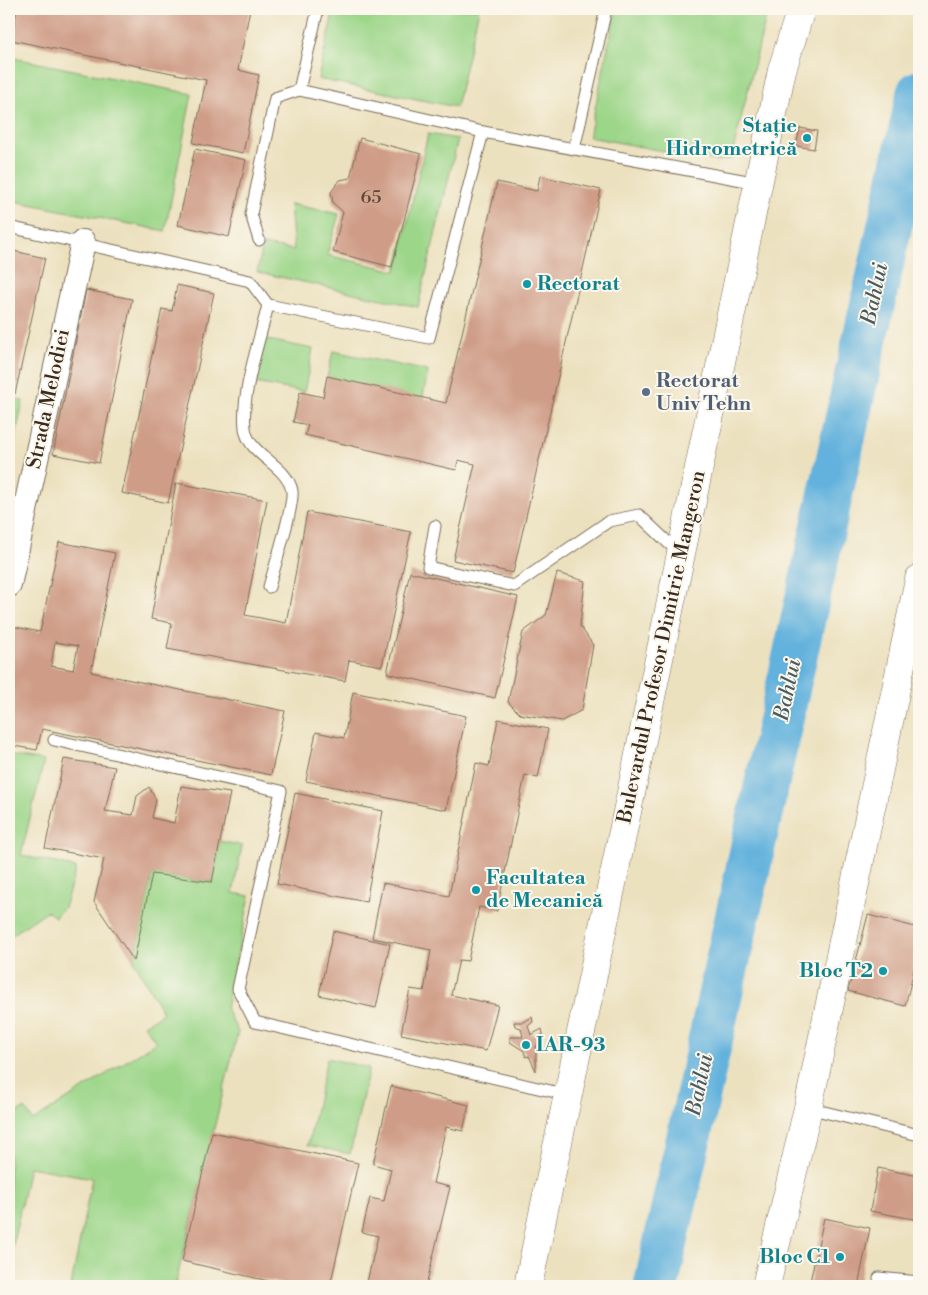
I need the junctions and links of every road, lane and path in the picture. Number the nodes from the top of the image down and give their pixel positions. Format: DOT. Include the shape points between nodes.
graph roads {
  1 [pos="318,9"];
  2 [pos="606,9"];
  3 [pos="801,9"];
  4 [pos="299,90"];
  5 [pos="483,132"];
  6 [pos="574,149"];
  7 [pos="758,183"];
  8 [pos="9,227"];
  9 [pos="259,240"];
  10 [pos="83,242"];
  11 [pos="268,305"];
  12 [pos="435,526"];
  13 [pos="682,555"];
  14 [pos="919,583"];
  15 [pos="9,584"];
  16 [pos="269,587"];
  17 [pos="54,740"];
  18 [pos="569,1095"];
  19 [pos="808,1108"];
  20 [pos="919,1135"];
  21 [pos="878,1278"];
  22 [pos="919,1282"];
  23 [pos="528,1286"];
  24 [pos="766,1286"];
  1 -- 4 [label="lane"];
  2 -- 6 [label="lane"];
  3 -- 7 [label="main road, Bulevardul Profesor Dimitrie Mangeron" via="782,70"];
  4 -- 5 [label="lane"];
  4 -- 9 [label="lane" via="275,98 251,214"];
  5 -- 6 [label="lane"];
  5 -- 11 [label="lane" via="429,338"];
  6 -- 7 [label="lane"];
  7 -- 13 [label="main road, Bulevardul Profesor Dimitrie Mangeron"];
  8 -- 10 [label="lane"];
  10 -- 11 [label="lane" via="250,281"];
  10 -- 15 [label="street, Strada Melodiei"];
  11 -- 16 [label="lane" via="244,403 245,430 253,446 286,478 292,490"];
  12 -- 13 [label="lane" via="428,567 514,586 609,521 639,515"];
  13 -- 18 [label="main road, Bulevardul Profesor Dimitrie Mangeron"];
  14 -- 19 [label="main road"];
  17 -- 18 [label="lane" via="281,791 238,989 255,1022"];
  18 -- 23 [label="main road, Bulevardul Profesor Dimitrie Mangeron"];
  19 -- 20 [label="lane"];
  19 -- 24 [label="main road"];
  21 -- 22 [label="lane"];
}
